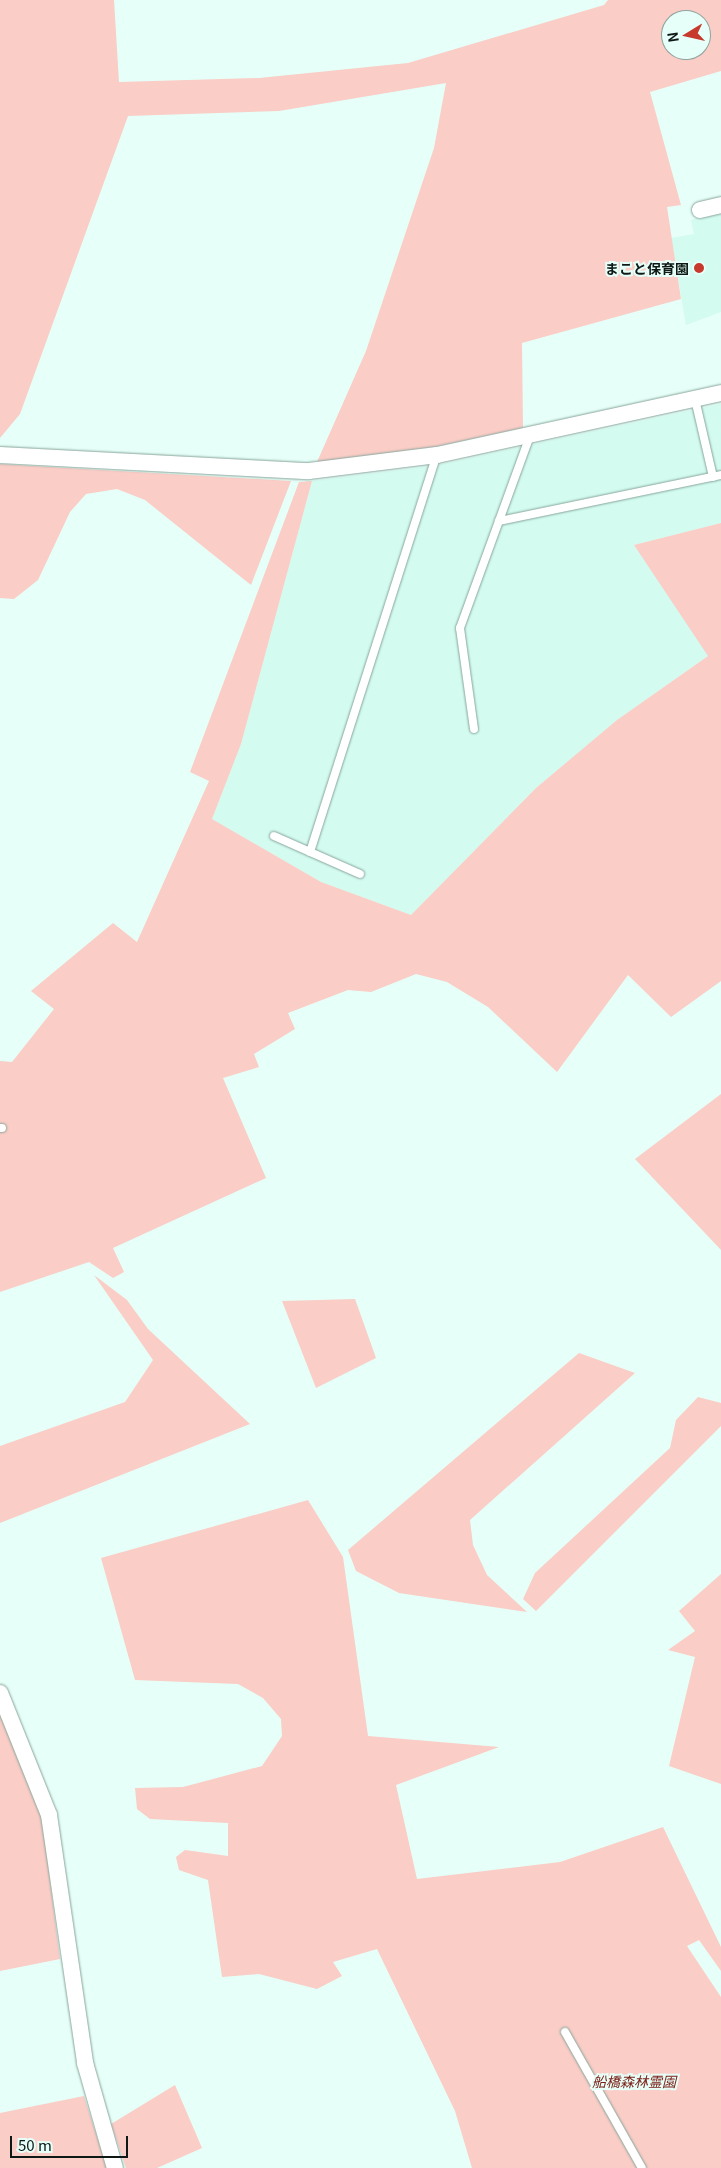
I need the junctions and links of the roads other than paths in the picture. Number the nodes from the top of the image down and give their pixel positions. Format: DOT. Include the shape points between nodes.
graph roads {
  1 [pos="721,204"];
  2 [pos="700,210"];
  3 [pos="721,394"];
  4 [pos="694,399"];
  5 [pos="530,436"];
  6 [pos="437,455"];
  7 [pos="0,456"];
  8 [pos="717,476"];
  9 [pos="500,521"];
  10 [pos="474,729"];
  11 [pos="274,836"];
  12 [pos="310,852"];
  13 [pos="360,874"];
  14 [pos="0,1694"];
  15 [pos="566,2032"];
  16 [pos="115,2168"];
  17 [pos="642,2168"];
  1 -- 2 [label="street"];
  3 -- 4 [label="street"];
  4 -- 5 [label="street"];
  4 -- 8 [label="lane"];
  5 -- 6 [label="street"];
  5 -- 9 [label="lane"];
  6 -- 7 [label="street" via="309,471"];
  6 -- 12 [label="lane"];
  8 -- 9 [label="lane"];
  9 -- 10 [label="lane" via="460,628"];
  11 -- 12 [label="lane"];
  12 -- 13 [label="lane"];
  14 -- 16 [label="street" via="29,1756 49,1815 85,2062"];
  15 -- 17 [label="lane"];
}
